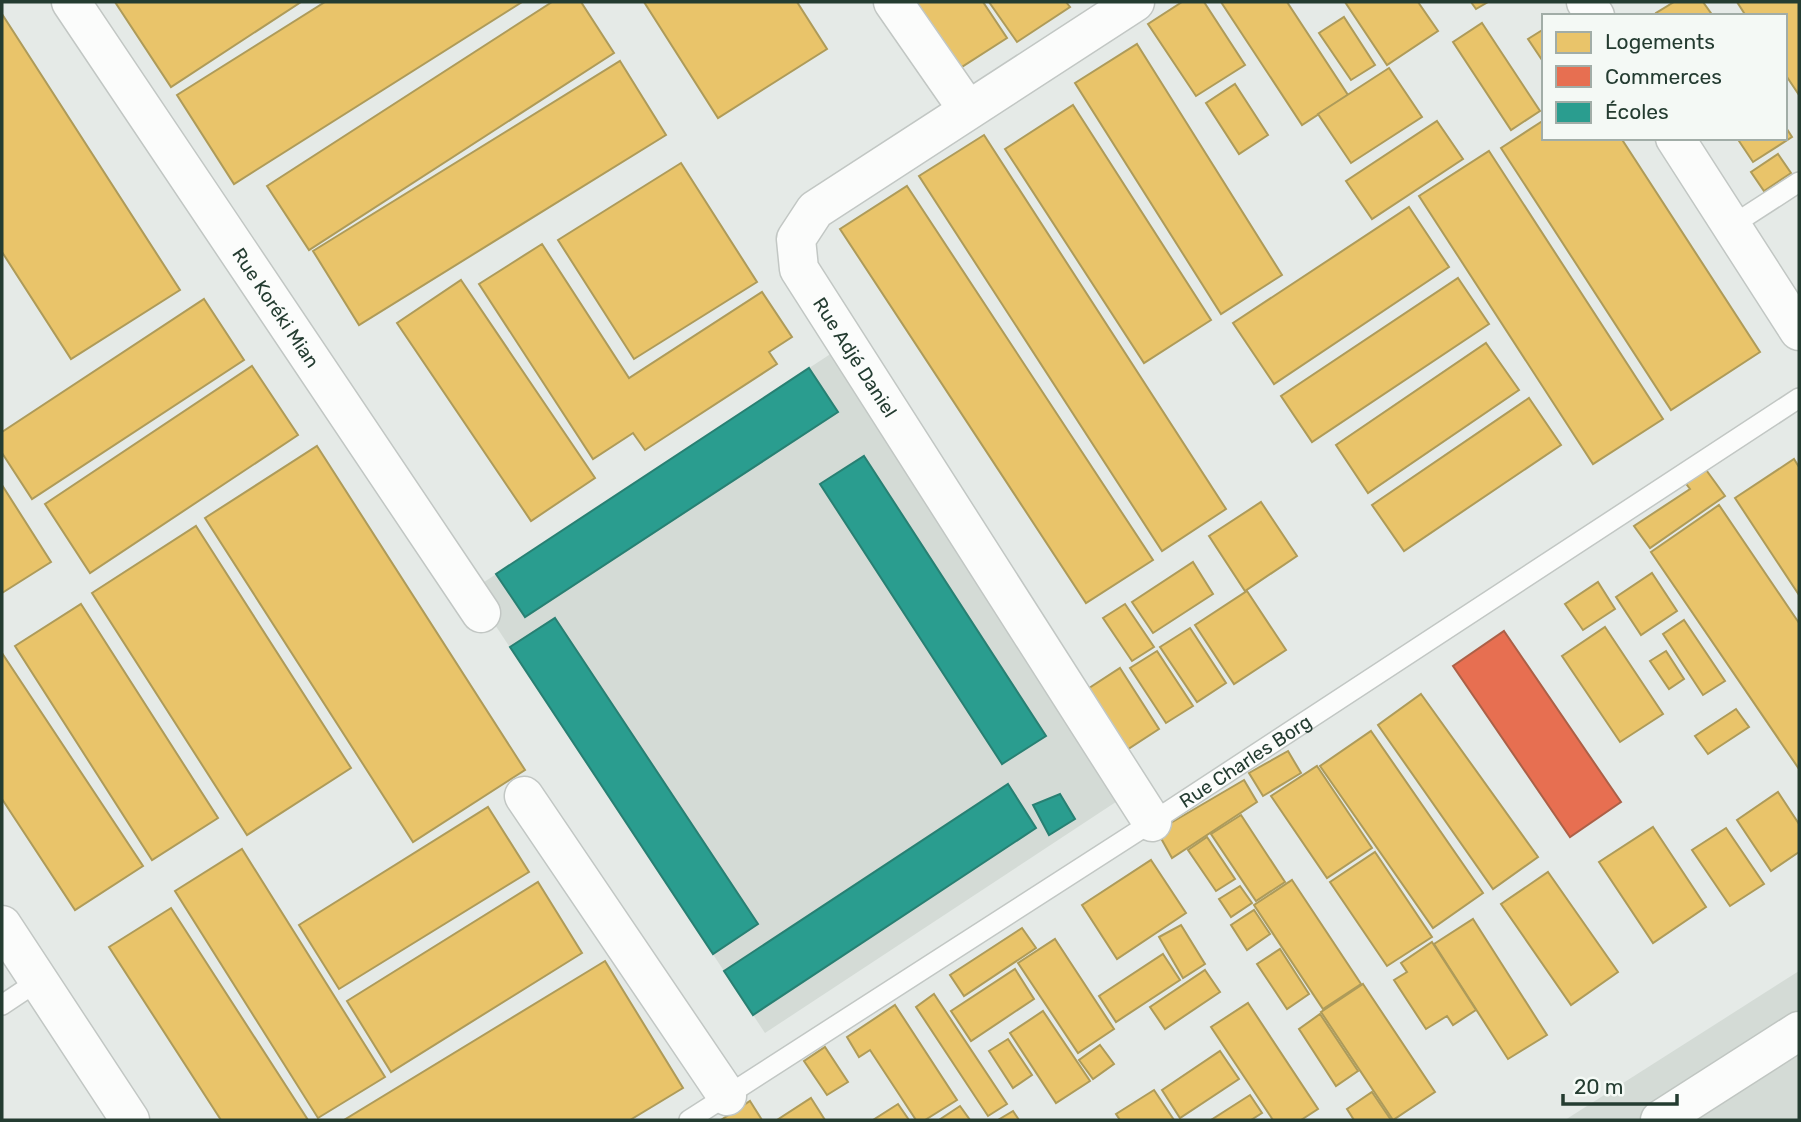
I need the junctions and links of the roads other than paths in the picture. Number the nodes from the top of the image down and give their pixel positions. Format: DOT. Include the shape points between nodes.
graph roads {
  1 [pos="71,2"];
  2 [pos="893,2"];
  3 [pos="1135,2"];
  4 [pos="968,110"];
  5 [pos="1676,140"];
  6 [pos="1799,182"];
  7 [pos="1731,226"];
  8 [pos="1799,331"];
  9 [pos="1799,398"];
  10 [pos="481,613"];
  11 [pos="524,796"];
  12 [pos="1152,822"];
  13 [pos="2,925"];
  14 [pos="38,981"];
  15 [pos="2,1004"];
  16 [pos="1799,1031"];
  17 [pos="727,1096"];
  18 [pos="130,1120"];
  19 [pos="690,1120"];
  20 [pos="1660,1120"];
  1 -- 10 [label="street, Rue Koréki Mian"];
  2 -- 4 [label="street"];
  3 -- 4 [label="street, Rue Adjé Daniel"];
  4 -- 12 [label="street, Rue Adjé Daniel" via="815,210 796,239 799,269"];
  5 -- 7 [label="street"];
  6 -- 7 [label="lane"];
  7 -- 8 [label="street"];
  9 -- 12 [label="lane, Rue Charles Borg"];
  11 -- 17 [label="street"];
  12 -- 17 [label="lane, Rue Charles Borg"];
  13 -- 14 [label="street"];
  14 -- 15 [label="lane"];
  14 -- 18 [label="street"];
  16 -- 20 [label="street"];
  17 -- 19 [label="lane, Rue Charles Borg"];
}
